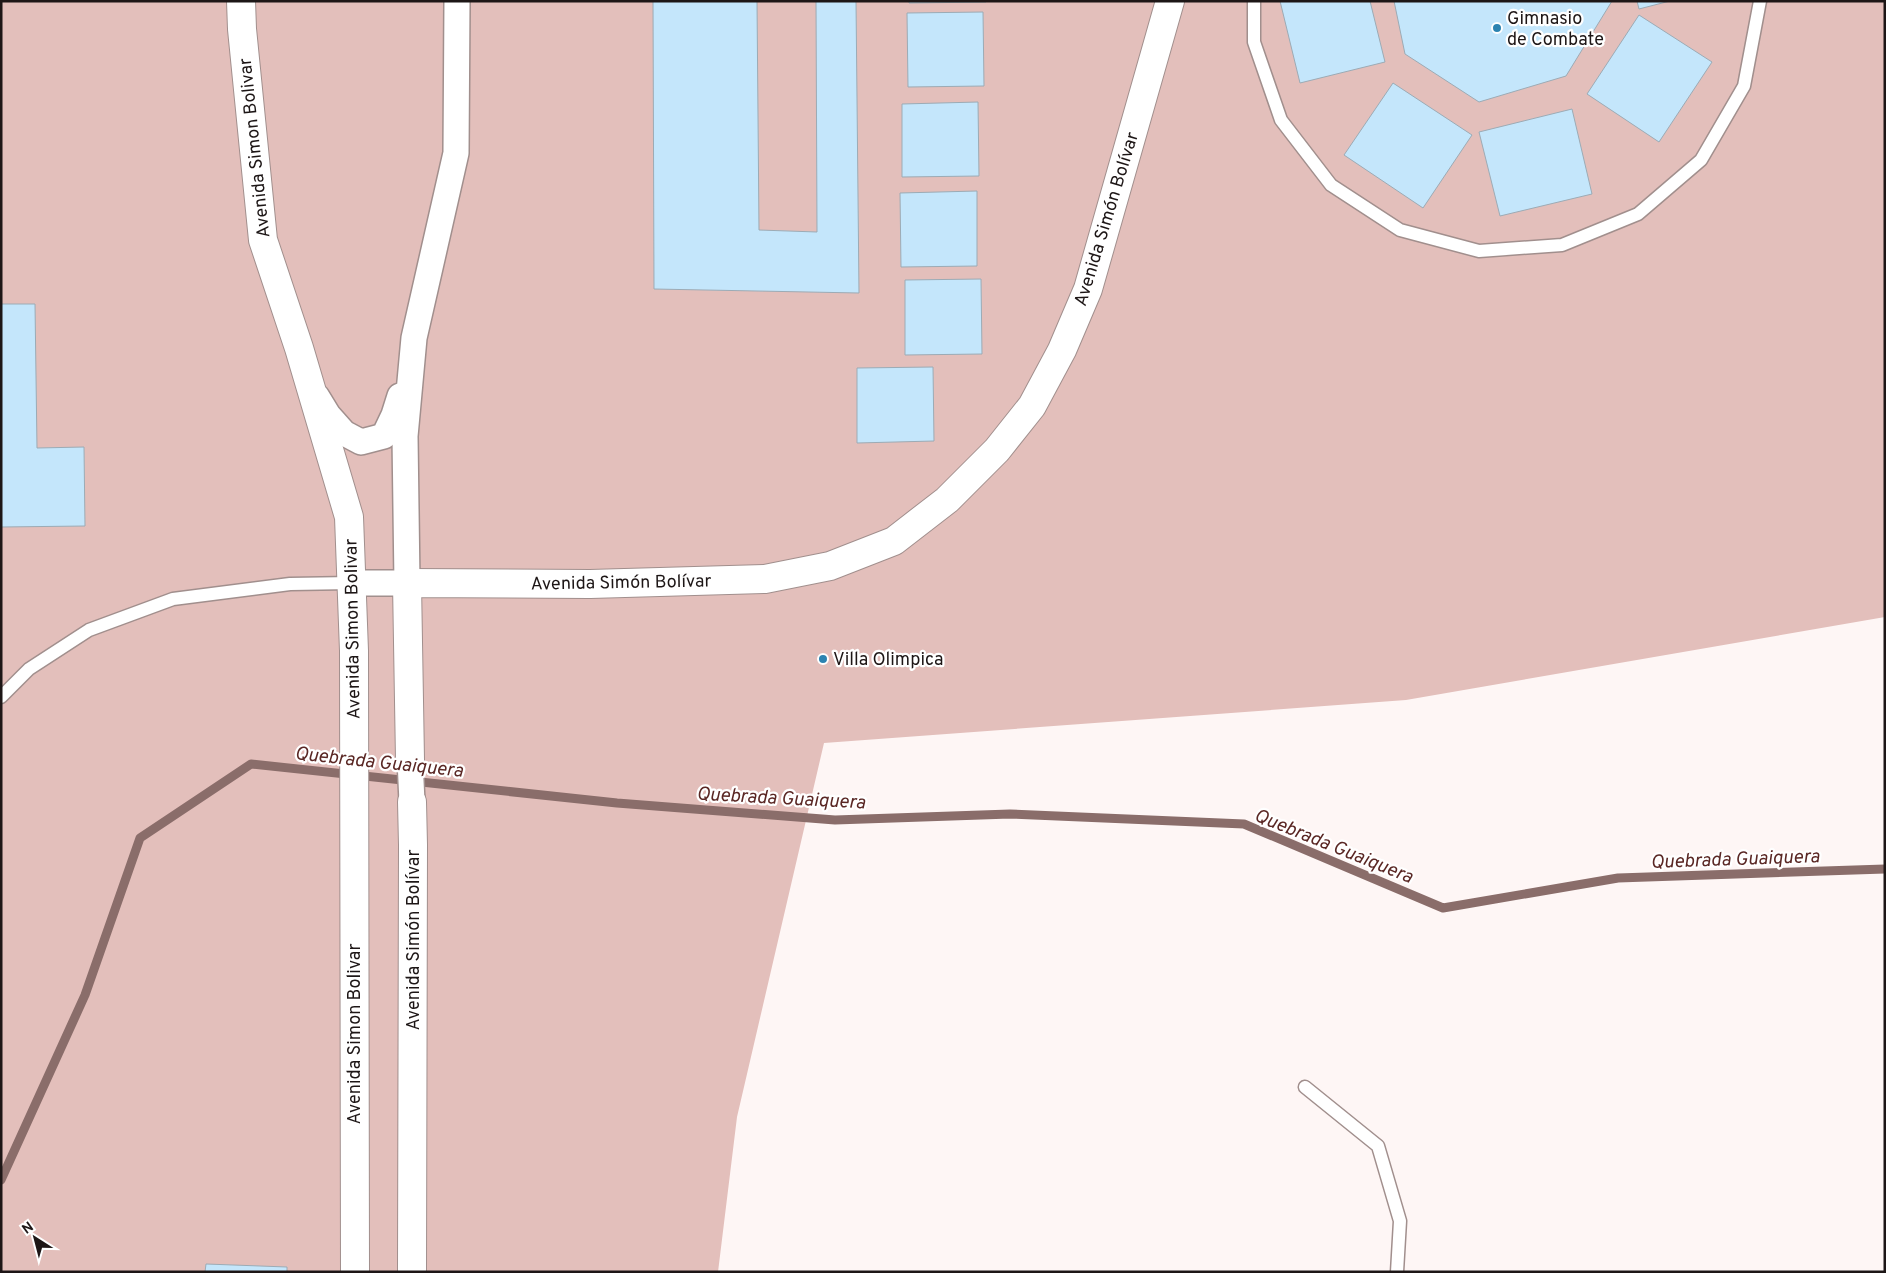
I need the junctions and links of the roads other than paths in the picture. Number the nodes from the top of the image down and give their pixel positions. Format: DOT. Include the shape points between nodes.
graph roads {
  1 [pos="241,1"];
  2 [pos="457,1"];
  3 [pos="1170,1"];
  4 [pos="1254,1"];
  5 [pos="1760,1"];
  6 [pos="414,338"];
  7 [pos="310,386"];
  8 [pos="352,583"];
  9 [pos="407,583"];
  10 [pos="1,697"];
  11 [pos="410,760"];
  12 [pos="412,802"];
  13 [pos="1305,1087"];
  14 [pos="355,1272"];
  15 [pos="412,1272"];
  16 [pos="1397,1272"];
  1 -- 7 [label="main road, Avenida Simon Bolivar" via="263,240"];
  2 -- 6 [label="street" via="456,153"];
  3 -- 9 [label="main road, Avenida Simón Bolívar" via="1088,289 1062,350 1032,406 997,450 947,500 902,535 830,566 765,579 590,584"];
  4 -- 5 [label="lane" via="1254,42 1281,120 1331,185 1400,230 1479,251 1562,246 1638,214 1701,160 1744,86"];
  6 -- 7 [label="street" via="401,394 384,436 361,442 344,433"];
  6 -- 9 [label="street" via="405,436"];
  7 -- 8 [label="main road, Avenida Simon Bolivar" via="349,518"];
  8 -- 9 [label="street"];
  8 -- 10 [label="lane" via="290,584 173,599 89,630 29,669"];
  8 -- 14 [label="main road, Avenida Simon Bolivar"];
  9 -- 11 [label="main road, Avenida Simón Bolívar"];
  11 -- 12 [label="street, Avenida Simón Bolívar"];
  12 -- 15 [label="main road, Avenida Simón Bolívar"];
  13 -- 16 [label="lane" via="1378,1146 1400,1220"];
}
